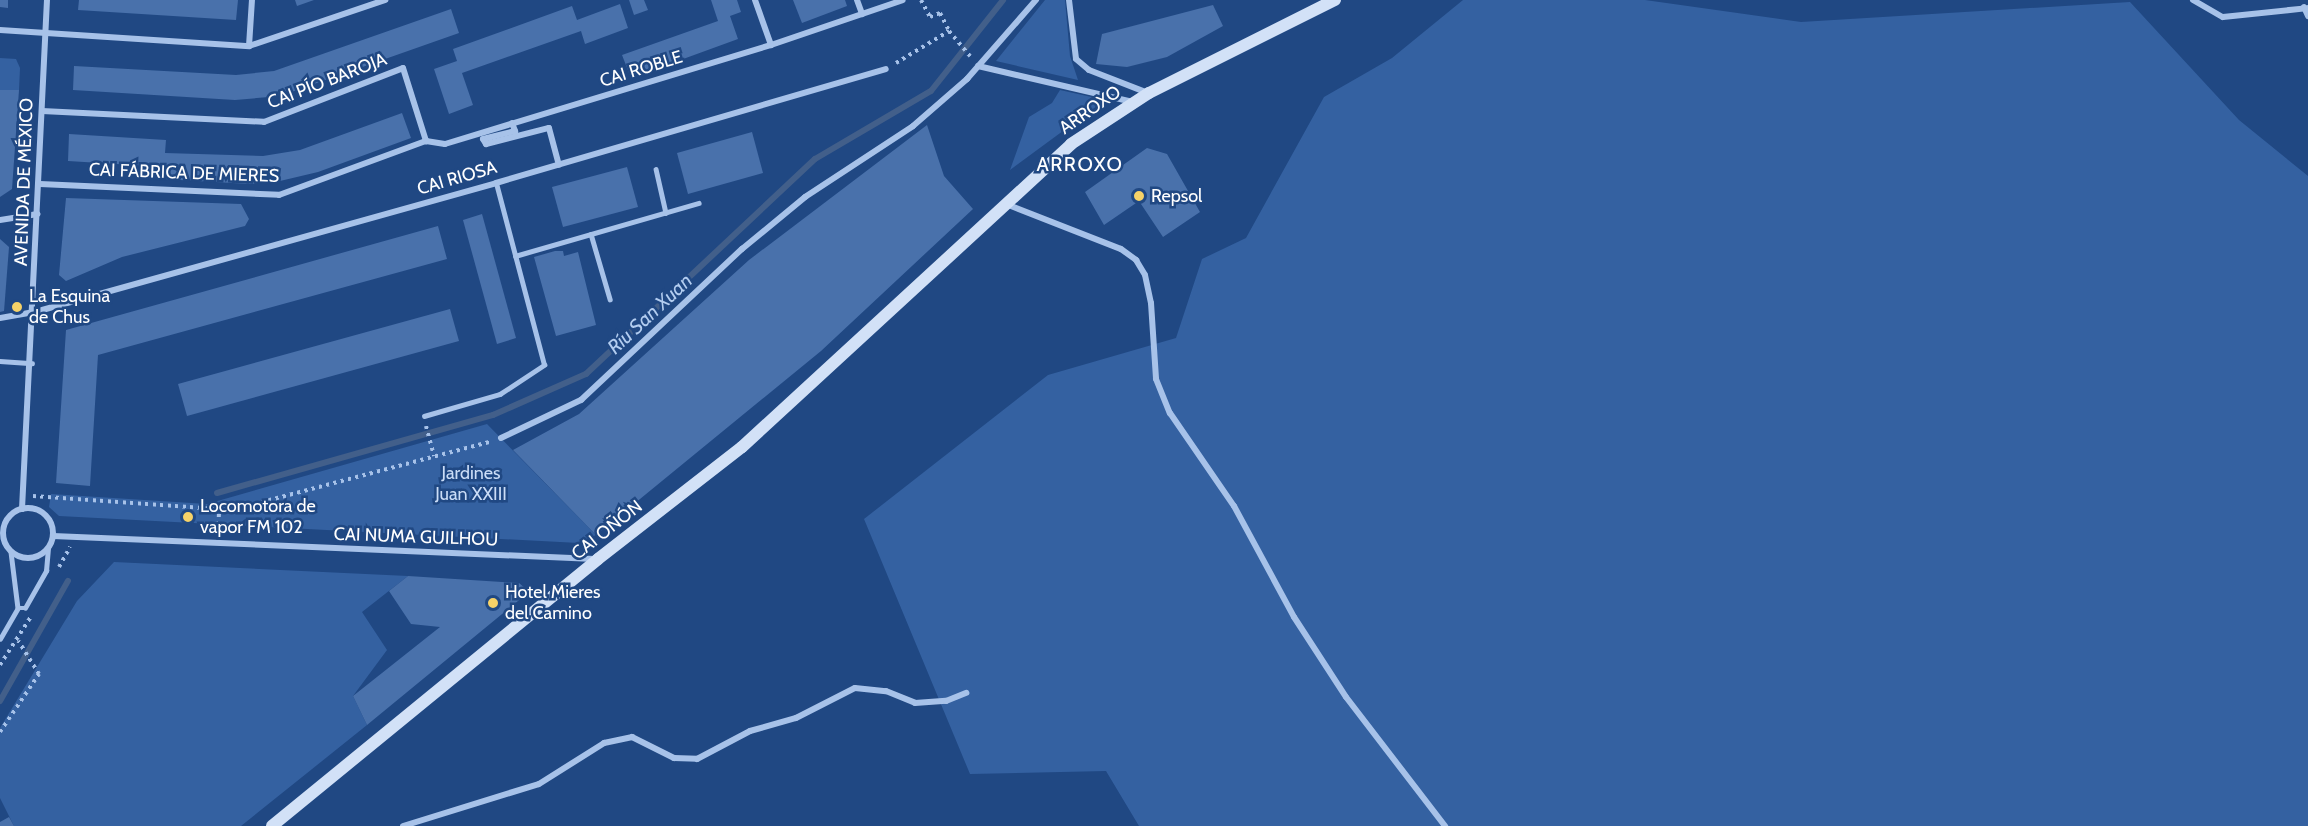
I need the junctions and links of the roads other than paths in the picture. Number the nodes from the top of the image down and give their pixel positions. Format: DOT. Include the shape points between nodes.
graph roads {
  1 [pos="47,0"];
  2 [pos="252,0"];
  3 [pos="385,0"];
  4 [pos="755,0"];
  5 [pos="857,0"];
  6 [pos="903,0"];
  7 [pos="1036,0"];
  8 [pos="1069,0"];
  9 [pos="1335,0"];
  10 [pos="2193,0"];
  11 [pos="2306,8"];
  12 [pos="862,14"];
  13 [pos="2308,16"];
  14 [pos="0,30"];
  15 [pos="46,32"];
  16 [pos="771,45"];
  17 [pos="249,46"];
  18 [pos="978,66"];
  19 [pos="886,69"];
  20 [pos="1149,93"];
  21 [pos="1133,102"];
  22 [pos="42,111"];
  23 [pos="513,123"];
  24 [pos="426,141"];
  25 [pos="559,165"];
  26 [pos="656,169"];
  27 [pos="496,183"];
  28 [pos="40,184"];
  29 [pos="699,203"];
  30 [pos="1005,204"];
  31 [pos="666,213"];
  32 [pos="38,214"];
  33 [pos="0,220"];
  34 [pos="591,234"];
  35 [pos="515,256"];
  36 [pos="610,299"];
  37 [pos="35,312"];
  38 [pos="0,318"];
  39 [pos="849,351"];
  40 [pos="0,361"];
  41 [pos="32,363"];
  42 [pos="424,416"];
  43 [pos="501,438"];
  44 [pos="22,509"];
  45 [pos="1,532"];
  46 [pos="53,536"];
  47 [pos="48,548"];
  48 [pos="11,552"];
  49 [pos="598,559"];
  50 [pos="18,608"];
  51 [pos="0,639"];
  52 [pos="966,693"];
  53 [pos="272,826"];
  54 [pos="403,826"];
  55 [pos="1445,826"];
  1 -- 15 [label="street, AVENIDA DE MÉXICO"];
  2 -- 17 [label="street"];
  3 -- 17 [label="street"];
  4 -- 16 [label="street"];
  5 -- 12 [label="street"];
  6 -- 12 [label="street, CAI ROBLE"];
  7 -- 18 [label="street"];
  8 -- 20 [label="street" via="1076,59 1089,70"];
  9 -- 20 [label="street, ARROXO"];
  10 -- 11 [label="street" via="2223,17"];
  11 -- 13 [label="street"];
  12 -- 16 [label="street, CAI ROBLE"];
  14 -- 15 [label="street"];
  15 -- 17 [label="street"];
  15 -- 22 [label="street, AVENIDA DE MÉXICO"];
  16 -- 23 [label="street, CAI ROBLE"];
  18 -- 21 [label="street"];
  18 -- 43 [label="street" via="913,126 805,197 742,249 581,400"];
  19 -- 25 [label="street, CAI RIOSA"];
  20 -- 21 [label="street, ARROXO"];
  21 -- 30 [label="street, ARROXO" via="1071,144"];
  22 -- 24 [label="street, CAI PÍO BAROJA" via="264,122 403,68"];
  22 -- 28 [label="street, AVENIDA DE MÉXICO"];
  23 -- 24 [label="street, CAI ROBLE" via="445,144"];
  23 -- 25 [label="street" via="515,131 483,139 486,144 549,128"];
  24 -- 28 [label="street, CAI FÁBRICA DE MIERES" via="279,195"];
  25 -- 27 [label="street, CAI RIOSA"];
  26 -- 31 [label="lane"];
  27 -- 35 [label="lane"];
  27 -- 37 [label="street, CAI RIOSA"];
  28 -- 32 [label="street, AVENIDA DE MÉXICO"];
  29 -- 31 [label="lane"];
  30 -- 39 [label="street, ARROXO"];
  30 -- 55 [label="street" via="1121,249 1136,260 1145,275 1151,303 1156,379 1170,413 1234,506 1294,617 1346,697"];
  31 -- 34 [label="lane"];
  32 -- 33 [label="street"];
  32 -- 37 [label="street, AVENIDA DE MÉXICO"];
  34 -- 35 [label="lane"];
  34 -- 36 [label="lane"];
  35 -- 42 [label="lane" via="544,365 500,394"];
  37 -- 38 [label="street, CAI RIOSA"];
  37 -- 41 [label="street, AVENIDA DE MÉXICO"];
  39 -- 49 [label="street, CAI OÑÓN" via="742,447"];
  40 -- 41 [label="lane"];
  41 -- 44 [label="street, AVENIDA DE MÉXICO"];
  44 -- 45 [label="street" via="8,517"];
  44 -- 46 [label="street" via="44,514"];
  45 -- 48 [label="street"];
  46 -- 47 [label="street"];
  46 -- 49 [label="street, CAI NUMA GUILHOU"];
  47 -- 48 [label="street" via="35,558"];
  47 -- 50 [label="lane" via="46,571 25,608"];
  48 -- 50 [label="lane"];
  49 -- 53 [label="street, CAI OÑÓN"];
  50 -- 51 [label="lane"];
  52 -- 54 [label="street" via="946,701 915,703 886,691 855,688 796,718 750,731 697,759 674,758 632,737 604,743 539,784"];
}
